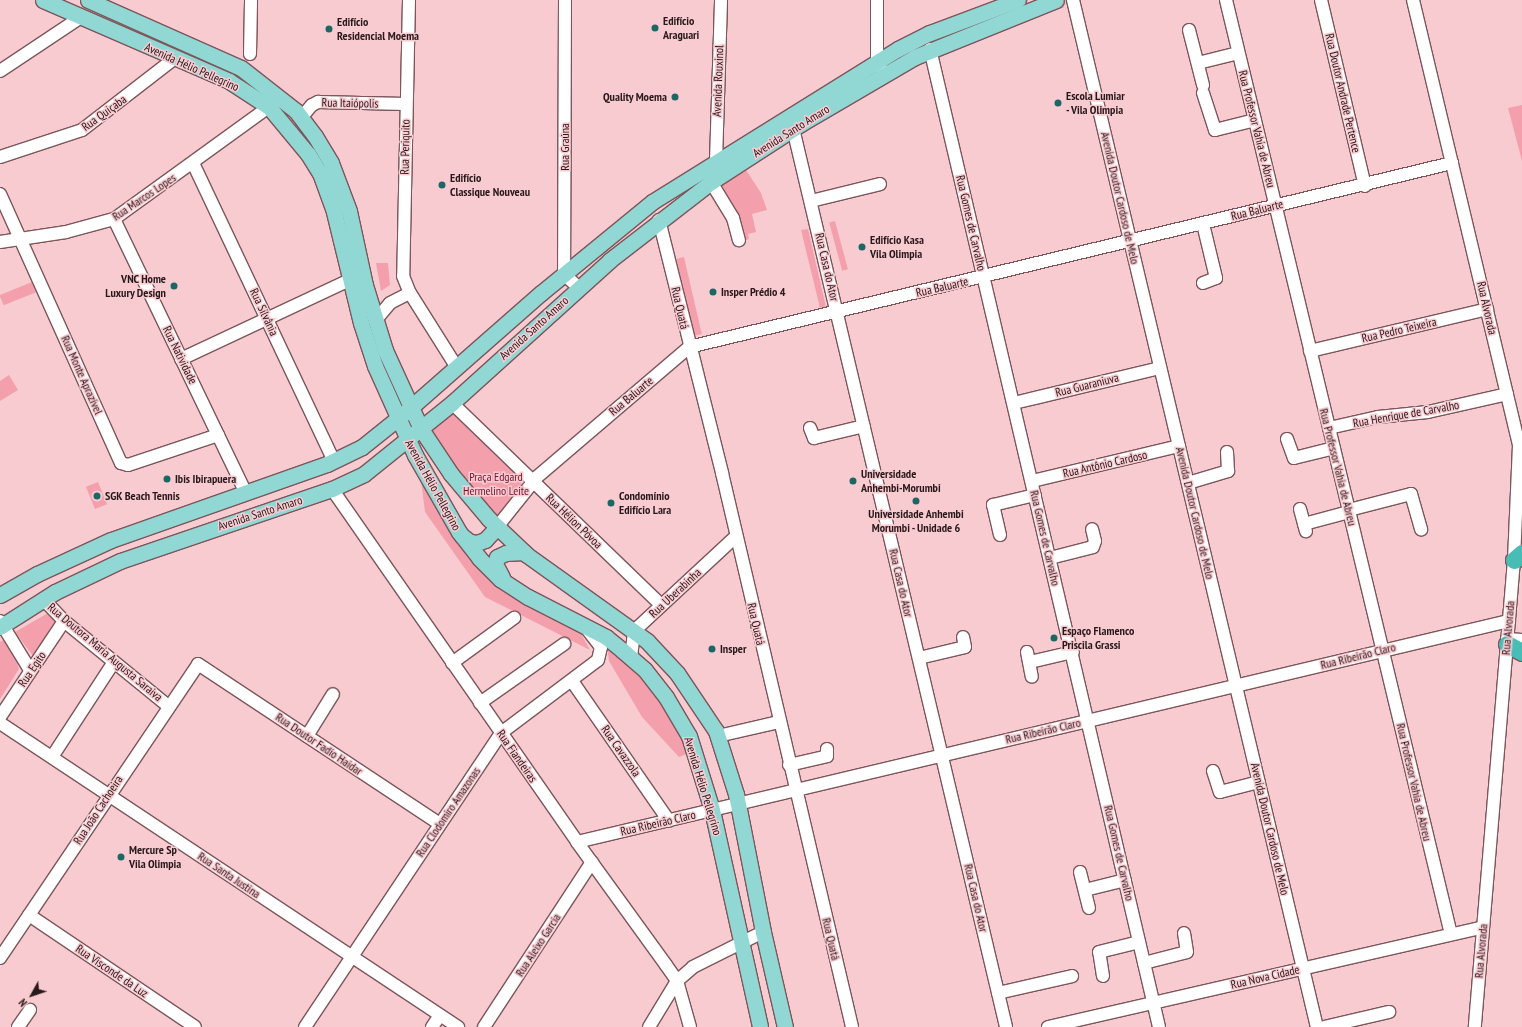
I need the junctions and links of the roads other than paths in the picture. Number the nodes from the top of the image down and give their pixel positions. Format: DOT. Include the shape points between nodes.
graph roads {
  1 [pos="43,0"];
  2 [pos="88,0"];
  3 [pos="251,0"];
  4 [pos="409,0"];
  5 [pos="565,0"];
  6 [pos="721,0"];
  7 [pos="877,0"];
  8 [pos="1018,0"];
  9 [pos="1056,0"];
  10 [pos="1073,0"];
  11 [pos="1226,0"];
  12 [pos="1321,0"];
  13 [pos="1413,0"];
  14 [pos="81,18"];
  15 [pos="1189,30"];
  16 [pos="930,49"];
  17 [pos="1238,52"];
  18 [pos="250,54"];
  19 [pos="175,58"];
  20 [pos="1198,63"];
  21 [pos="881,67"];
  22 [pos="0,71"];
  23 [pos="406,104"];
  24 [pos="269,107"];
  25 [pos="301,118"];
  26 [pos="1255,120"];
  27 [pos="791,122"];
  28 [pos="0,157"];
  29 [pos="716,161"];
  30 [pos="193,163"];
  31 [pos="1452,163"];
  32 [pos="710,182"];
  33 [pos="880,184"];
  34 [pos="1365,186"];
  35 [pos="0,194"];
  36 [pos="811,201"];
  37 [pos="1275,205"];
  38 [pos="114,219"];
  39 [pos="659,220"];
  40 [pos="1203,224"];
  41 [pos="21,239"];
  42 [pos="739,240"];
  43 [pos="0,242"];
  44 [pos="1130,242"];
  45 [pos="564,274"];
  46 [pos="983,277"];
  47 [pos="350,280"];
  48 [pos="1203,283"];
  49 [pos="579,288"];
  50 [pos="410,293"];
  51 [pos="1487,309"];
  52 [pos="837,312"];
  53 [pos="267,319"];
  54 [pos="376,321"];
  55 [pos="689,347"];
  56 [pos="1310,351"];
  57 [pos="181,359"];
  58 [pos="456,366"];
  59 [pos="1160,368"];
  60 [pos="1507,394"];
  61 [pos="452,403"];
  62 [pos="1014,403"];
  63 [pos="411,408"];
  64 [pos="398,419"];
  65 [pos="864,426"];
  66 [pos="810,428"];
  67 [pos="1329,428"];
  68 [pos="420,429"];
  69 [pos="218,435"];
  70 [pos="1287,439"];
  71 [pos="408,440"];
  72 [pos="1521,445"];
  73 [pos="1179,446"];
  74 [pos="1334,448"];
  75 [pos="1227,452"];
  76 [pos="334,461"];
  77 [pos="533,481"];
  78 [pos="1032,481"];
  79 [pos="1188,483"];
  80 [pos="332,489"];
  81 [pos="244,491"];
  82 [pos="1035,495"];
  83 [pos="1300,509"];
  84 [pos="1349,511"];
  85 [pos="497,527"];
  86 [pos="1092,529"];
  87 [pos="1421,530"];
  88 [pos="458,532"];
  89 [pos="1000,535"];
  90 [pos="735,537"];
  91 [pos="524,552"];
  92 [pos="1050,558"];
  93 [pos="1518,560"];
  94 [pos="507,584"];
  95 [pos="0,595"];
  96 [pos="43,599"];
  97 [pos="661,605"];
  98 [pos="514,618"];
  99 [pos="64,621"];
  100 [pos="1509,621"];
  101 [pos="1,625"];
  102 [pos="584,626"];
  103 [pos="634,631"];
  104 [pos="963,637"];
  105 [pos="1512,641"];
  106 [pos="564,644"];
  107 [pos="1382,650"];
  108 [pos="1072,652"];
  109 [pos="1522,652"];
  110 [pos="631,657"];
  111 [pos="919,658"];
  112 [pos="114,662"];
  113 [pos="452,663"];
  114 [pos="199,664"];
  115 [pos="30,670"];
  116 [pos="1032,676"];
  117 [pos="572,681"];
  118 [pos="1236,685"];
  119 [pos="333,694"];
  120 [pos="480,703"];
  121 [pos="167,706"];
  122 [pos="0,717"];
  123 [pos="1089,720"];
  124 [pos="779,722"];
  125 [pos="0,723"];
  126 [pos="501,732"];
  127 [pos="307,736"];
  128 [pos="718,736"];
  129 [pos="827,749"];
  130 [pos="942,756"];
  131 [pos="52,757"];
  132 [pos="790,765"];
  133 [pos="1213,771"];
  134 [pos="1259,782"];
  135 [pos="795,790"];
  136 [pos="108,794"];
  137 [pos="738,804"];
  138 [pos="712,810"];
  139 [pos="669,821"];
  140 [pos="440,824"];
  141 [pos="577,842"];
  142 [pos="592,862"];
  143 [pos="1080,872"];
  144 [pos="1125,880"];
  145 [pos="1085,890"];
  146 [pos="1089,908"];
  147 [pos="29,915"];
  148 [pos="1483,927"];
  149 [pos="763,932"];
  150 [pos="1184,933"];
  151 [pos="1451,934"];
  152 [pos="1139,942"];
  153 [pos="741,943"];
  154 [pos="352,957"];
  155 [pos="0,958"];
  156 [pos="1144,963"];
  157 [pos="1302,969"];
  158 [pos="1072,976"];
  159 [pos="1103,976"];
  160 [pos="677,981"];
  161 [pos="998,993"];
  162 [pos="1153,1003"];
  163 [pos="30,1010"];
  164 [pos="1389,1012"];
  165 [pos="440,1015"];
  166 [pos="18,1027"];
  167 [pos="195,1027"];
  168 [pos="305,1027"];
  169 [pos="432,1027"];
  170 [pos="458,1027"];
  171 [pos="484,1027"];
  172 [pos="649,1027"];
  173 [pos="690,1027"];
  174 [pos="760,1027"];
  175 [pos="785,1027"];
  176 [pos="852,1027"];
  177 [pos="1006,1027"];
  178 [pos="1048,1027"];
  179 [pos="1159,1027"];
  180 [pos="1317,1027"];
  181 [pos="1324,1027"];
  182 [pos="1475,1027"];
  1 -- 14 [label="main road, Avenida Hélio Pellegrino"];
  2 -- 25 [label="main road, Avenida Hélio Pellegrino" via="230,62 262,82"];
  3 -- 18 [label="street"];
  4 -- 23 [label="street, Rua Periquito"];
  5 -- 45 [label="street, Rua Graúna"];
  6 -- 29 [label="street, Avenida Rouxinol"];
  7 -- 21 [label="street"];
  8 -- 21 [label="main road, Avenida Santo Amaro" via="930,33"];
  9 -- 16 [label="main road, Avenida Santo Amaro"];
  10 -- 44 [label="street, Avenida Doutor Cardoso de Melo"];
  11 -- 17 [label="street, Rua Professor Vahia de Abreu"];
  12 -- 34 [label="street, Rua Doutor Andrade Pertence"];
  13 -- 31 [label="street, Rua Alvorada"];
  14 -- 19 [label="main road, Avenida Hélio Pellegrino"];
  14 -- 22 [label="street"];
  15 -- 20 [label="street"];
  16 -- 21 [label="main road, Avenida Santo Amaro"];
  16 -- 46 [label="street, Rua Gomes de Carvalho"];
  17 -- 20 [label="street"];
  17 -- 26 [label="street, Rua Professor Vahia de Abreu"];
  19 -- 24 [label="main road, Avenida Hélio Pellegrino" via="229,81"];
  19 -- 28 [label="street, Rua Quiçaba" via="82,130"];
  20 -- 26 [label="street" via="1215,130"];
  21 -- 27 [label="main road, Avenida Santo Amaro"];
  23 -- 25 [label="street, Rua Itaiópolis" via="318,102"];
  23 -- 50 [label="street, Rua Periquito" via="402,270"];
  24 -- 30 [label="street, Rua Marcos Lopes"];
  24 -- 47 [label="main road, Avenida Hélio Pellegrino" via="305,149 320,173 333,208"];
  25 -- 54 [label="main road, Avenida Hélio Pellegrino" via="315,136 339,181 349,211"];
  26 -- 37 [label="street, Rua Professor Vahia de Abreu"];
  27 -- 29 [label="main road, Avenida Santo Amaro"];
  27 -- 32 [label="main road, Avenida Santo Amaro"];
  27 -- 36 [label="street, Rua Casa do Ator"];
  29 -- 45 [label="main road, Avenida Santo Amaro" via="652,202"];
  30 -- 38 [label="street, Rua Marcos Lopes"];
  30 -- 53 [label="street, Rua Silvânia"];
  31 -- 34 [label="street, Rua Baluarte"];
  31 -- 51 [label="street, Rua Alvorada"];
  32 -- 39 [label="main road, Avenida Santo Amaro"];
  32 -- 42 [label="street" via="733,218"];
  33 -- 36 [label="street"];
  34 -- 37 [label="street, Rua Baluarte"];
  35 -- 41 [label="street, Rua Monte Aprazível"];
  36 -- 52 [label="street, Rua Casa do Ator"];
  37 -- 40 [label="street, Rua Baluarte"];
  37 -- 56 [label="street, Rua Professor Vahia de Abreu"];
  38 -- 41 [label="street, Rua Marcos Lopes" via="66,232"];
  38 -- 57 [label="street, Rua Natividade"];
  39 -- 49 [label="main road, Avenida Santo Amaro"];
  39 -- 55 [label="street, Rua Quatá"];
  40 -- 44 [label="street, Rua Baluarte"];
  40 -- 48 [label="street" via="1216,278"];
  41 -- 43 [label="street, Rua Marcos Lopes"];
  41 -- 69 [label="street, Rua Monte Aprazível" via="121,463 128,465"];
  44 -- 46 [label="street, Rua Baluarte"];
  44 -- 59 [label="street, Avenida Doutor Cardoso de Melo"];
  45 -- 49 [label="street"];
  45 -- 58 [label="main road, Avenida Santo Amaro"];
  46 -- 52 [label="street, Rua Baluarte"];
  46 -- 62 [label="street, Rua Gomes de Carvalho"];
  47 -- 53 [label="street"];
  47 -- 64 [label="main road, Avenida Hélio Pellegrino" via="375,366"];
  49 -- 61 [label="main road, Avenida Santo Amaro"];
  50 -- 54 [label="street" via="390,303"];
  50 -- 58 [label="street, Rua Periquito"];
  51 -- 56 [label="street, Rua Pedro Teixeira"];
  51 -- 60 [label="street, Rua Alvorada"];
  52 -- 55 [label="street, Rua Baluarte"];
  52 -- 65 [label="street, Rua Casa do Ator"];
  53 -- 57 [label="street"];
  53 -- 76 [label="street, Rua Silvânia"];
  54 -- 63 [label="main road, Avenida Hélio Pellegrino" via="385,350"];
  55 -- 77 [label="street, Rua Baluarte"];
  55 -- 90 [label="street, Rua Quatá" via="722,473"];
  56 -- 67 [label="street, Rua Professor Vahia de Abreu"];
  57 -- 69 [label="street, Rua Natividade"];
  58 -- 63 [label="main road, Avenida Santo Amaro"];
  59 -- 62 [label="street, Rua Guaraniuva"];
  59 -- 73 [label="street, Avenida Doutor Cardoso de Melo"];
  60 -- 67 [label="street, Rua Henrique de Carvalho" via="1428,412 1378,418"];
  60 -- 72 [label="street, Rua Alvorada"];
  61 -- 68 [label="main road, Avenida Santo Amaro"];
  61 -- 77 [label="street, Rua Hélion Póvoa"];
  62 -- 78 [label="street, Rua Gomes de Carvalho"];
  63 -- 64 [label="main road, Avenida Santo Amaro"];
  63 -- 68 [label="main road, Avenida Hélio Pellegrino"];
  64 -- 71 [label="main road, Avenida Hélio Pellegrino"];
  64 -- 76 [label="main road, Avenida Santo Amaro" via="362,447"];
  65 -- 66 [label="street" via="814,438"];
  65 -- 111 [label="street, Rua Casa do Ator"];
  67 -- 74 [label="street, Rua Professor Vahia de Abreu"];
  68 -- 71 [label="main road, Avenida Santo Amaro"];
  68 -- 85 [label="main road, Avenida Hélio Pellegrino" via="452,474"];
  69 -- 81 [label="street, Rua Natividade"];
  70 -- 74 [label="street" via="1294,458"];
  71 -- 80 [label="main road, Avenida Santo Amaro" via="364,474"];
  71 -- 88 [label="main road, Avenida Hélio Pellegrino"];
  72 -- 93 [label="street, Rua Alvorada"];
  73 -- 78 [label="street, Rua Antônio Cardoso"];
  73 -- 79 [label="street, Avenida Doutor Cardoso de Melo"];
  74 -- 84 [label="street, Rua Professor Vahia de Abreu"];
  75 -- 79 [label="street" via="1228,471"];
  76 -- 81 [label="main road, Avenida Santo Amaro"];
  77 -- 85 [label="street, Rua Baluarte"];
  77 -- 97 [label="street, Rua Hélion Póvoa"];
  78 -- 82 [label="street, Rua Gomes de Carvalho"];
  79 -- 118 [label="street, Avenida Doutor Cardoso de Melo"];
  80 -- 96 [label="main road, Avenida Santo Amaro" via="120,561"];
  80 -- 113 [label="street, Rua Fiandeiras"];
  81 -- 95 [label="main road, Avenida Santo Amaro" via="111,540 37,574"];
  82 -- 89 [label="street" via="993,505"];
  82 -- 92 [label="street, Rua Gomes de Carvalho"];
  83 -- 84 [label="street" via="1305,528"];
  84 -- 87 [label="street" via="1411,494"];
  84 -- 107 [label="street, Rua Professor Vahia de Abreu"];
  85 -- 88 [label="main road" via="485,540 477,543 470,542"];
  85 -- 91 [label="main road, Avenida Hélio Pellegrino"];
  86 -- 92 [label="street" via="1095,541 1093,546"];
  88 -- 94 [label="main road, Avenida Hélio Pellegrino" via="479,558"];
  90 -- 97 [label="street, Rua Uberabinha"];
  90 -- 124 [label="street, Rua Quatá"];
  91 -- 94 [label="main road" via="503,554 495,560 496,567"];
  91 -- 103 [label="main road, Avenida Hélio Pellegrino"];
  92 -- 108 [label="street, Rua Gomes de Carvalho"];
  93 -- 100 [label="street, Rua Alvorada"];
  94 -- 102 [label="main road, Avenida Hélio Pellegrino"];
  96 -- 99 [label="street, Rua Doutora Maria Augusta Saraiva"];
  96 -- 101 [label="main road, Avenida Santo Amaro"];
  97 -- 103 [label="street, Rua Uberabinha"];
  98 -- 113 [label="street"];
  99 -- 112 [label="street, Rua Doutora Maria Augusta Saraiva"];
  99 -- 115 [label="street, Rua Egito"];
  100 -- 105 [label="street, Rua Alvorada"];
  100 -- 107 [label="street, Rua Ribeirão Claro"];
  101 -- 115 [label="street"];
  102 -- 110 [label="main road, Avenida Hélio Pellegrino" via="606,638"];
  102 -- 117 [label="street, Rua Clodomiro Amazonas" via="601,647 601,654 593,665"];
  103 -- 110 [label="street"];
  103 -- 128 [label="main road, Avenida Hélio Pellegrino" via="647,640 677,672"];
  104 -- 111 [label="street" via="965,647"];
  105 -- 109 [label="highway"];
  105 -- 148 [label="street, Rua Alvorada"];
  106 -- 120 [label="street"];
  107 -- 118 [label="street, Rua Ribeirão Claro"];
  107 -- 151 [label="street, Rua Professor Vahia de Abreu"];
  108 -- 116 [label="street" via="1028,657"];
  108 -- 123 [label="street, Rua Gomes de Carvalho"];
  110 -- 138 [label="main road, Avenida Hélio Pellegrino" via="666,697 689,736"];
  111 -- 130 [label="street, Rua Casa do Ator"];
  112 -- 121 [label="street, Rua Doutora Maria Augusta Saraiva"];
  112 -- 131 [label="street"];
  113 -- 120 [label="street, Rua Fiandeiras"];
  114 -- 121 [label="street, Rua João Cachoeira"];
  114 -- 127 [label="street, Rua Doutor Fadio Haidar"];
  115 -- 122 [label="street, Rua Egito"];
  117 -- 126 [label="street, Rua Clodomiro Amazonas"];
  117 -- 139 [label="street, Rua Cavazzola"];
  118 -- 123 [label="street, Rua Ribeirão Claro"];
  118 -- 134 [label="street, Avenida Doutor Cardoso de Melo"];
  119 -- 127 [label="street"];
  120 -- 126 [label="street, Rua Fiandeiras"];
  121 -- 136 [label="street, Rua João Cachoeira"];
  123 -- 130 [label="street, Rua Ribeirão Claro"];
  123 -- 144 [label="street, Rua Gomes de Carvalho"];
  124 -- 128 [label="street"];
  124 -- 132 [label="street, Rua Quatá"];
  125 -- 131 [label="street, Rua Santa Justina"];
  126 -- 140 [label="street, Rua Clodomiro Amazonas"];
  126 -- 141 [label="street, Rua Fiandeiras"];
  127 -- 140 [label="street, Rua Doutor Fadio Haidar"];
  128 -- 137 [label="main road, Avenida Hélio Pellegrino"];
  129 -- 132 [label="street" via="827,756"];
  130 -- 135 [label="street, Rua Ribeirão Claro"];
  130 -- 161 [label="street, Rua Casa do Ator"];
  131 -- 136 [label="street, Rua Santa Justina"];
  132 -- 135 [label="street, Rua Quatá"];
  133 -- 134 [label="street" via="1220,792"];
  134 -- 157 [label="street, Avenida Doutor Cardoso de Melo"];
  135 -- 137 [label="street, Rua Ribeirão Claro"];
  135 -- 176 [label="street, Rua Quatá"];
  136 -- 147 [label="street, Rua João Cachoeira"];
  136 -- 154 [label="street, Rua Santa Justina"];
  137 -- 138 [label="street, Rua Ribeirão Claro"];
  137 -- 149 [label="main road, Avenida Hélio Pellegrino"];
  138 -- 139 [label="street, Rua Ribeirão Claro"];
  138 -- 153 [label="main road, Avenida Hélio Pellegrino"];
  139 -- 141 [label="street, Rua Ribeirão Claro"];
  140 -- 154 [label="street, Rua Clodomiro Amazonas"];
  141 -- 142 [label="street, Rua Fiandeiras"];
  142 -- 160 [label="street, Rua Fiandeiras"];
  142 -- 171 [label="street, Rua Aleixo Garcia"];
  143 -- 145 [label="street"];
  144 -- 145 [label="street"];
  144 -- 152 [label="street, Rua Gomes de Carvalho"];
  145 -- 146 [label="street"];
  147 -- 155 [label="street, Rua João Cachoeira"];
  147 -- 167 [label="street, Rua Visconde da Luz"];
  148 -- 151 [label="street, Rua Nova Cidade"];
  148 -- 182 [label="street, Rua Alvorada"];
  149 -- 153 [label="street"];
  149 -- 175 [label="main road, Avenida Hélio Pellegrino"];
  150 -- 156 [label="street" via="1187,952"];
  151 -- 157 [label="street, Rua Nova Cidade"];
  152 -- 156 [label="street, Rua Gomes de Carvalho"];
  152 -- 159 [label="street" via="1099,952"];
  153 -- 160 [label="street" via="701,962"];
  153 -- 174 [label="main road, Avenida Hélio Pellegrino"];
  154 -- 165 [label="street, Rua Santa Justina"];
  154 -- 168 [label="street, Rua Clodomiro Amazonas"];
  156 -- 162 [label="street, Rua Gomes de Carvalho"];
  157 -- 162 [label="street, Rua Nova Cidade"];
  157 -- 180 [label="street, Avenida Doutor Cardoso de Melo"];
  158 -- 161 [label="street"];
  160 -- 172 [label="street"];
  160 -- 173 [label="street, Rua Fiandeiras"];
  161 -- 177 [label="street, Rua Casa do Ator"];
  162 -- 178 [label="street, Rua Nova Cidade"];
  162 -- 179 [label="street, Rua Gomes de Carvalho"];
  163 -- 166 [label="street"];
  164 -- 181 [label="street"];
  165 -- 169 [label="street"];
  165 -- 170 [label="street, Rua Santa Justina"];
}
